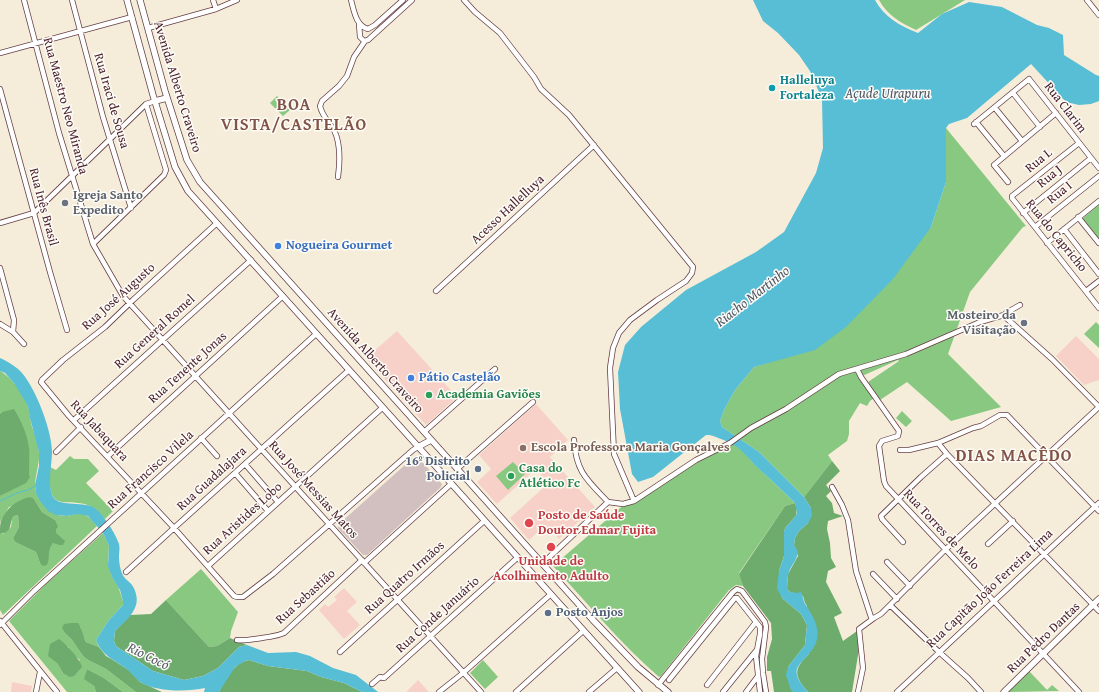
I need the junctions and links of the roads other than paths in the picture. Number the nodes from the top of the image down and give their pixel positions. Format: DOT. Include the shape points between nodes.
graph roads {
  1 [pos="24,0"];
  2 [pos="72,0"];
  3 [pos="127,0"];
  4 [pos="140,0"];
  5 [pos="213,0"];
  6 [pos="237,0"];
  7 [pos="351,0"];
  8 [pos="403,0"];
  9 [pos="412,0"];
  10 [pos="464,0"];
  11 [pos="1088,0"];
  12 [pos="216,9"];
  13 [pos="1099,15"];
  14 [pos="132,17"];
  15 [pos="359,24"];
  16 [pos="148,28"];
  17 [pos="80,31"];
  18 [pos="365,41"];
  19 [pos="36,44"];
  20 [pos="0,53"];
  21 [pos="0,89"];
  22 [pos="1013,93"];
  23 [pos="167,98"];
  24 [pos="154,101"];
  25 [pos="146,104"];
  26 [pos="995,108"];
  27 [pos="1056,113"];
  28 [pos="1040,127"];
  29 [pos="110,139"];
  30 [pos="1022,141"];
  31 [pos="1080,143"];
  32 [pos="594,145"];
  33 [pos="1004,156"];
  34 [pos="1091,158"];
  35 [pos="1099,168"];
  36 [pos="72,176"];
  37 [pos="1099,176"];
  38 [pos="338,177"];
  39 [pos="1008,182"];
  40 [pos="1012,196"];
  41 [pos="1099,201"];
  42 [pos="131,208"];
  43 [pos="1023,212"];
  44 [pos="34,213"];
  45 [pos="1078,217"];
  46 [pos="0,223"];
  47 [pos="217,223"];
  48 [pos="1035,227"];
  49 [pos="1064,229"];
  50 [pos="1047,243"];
  51 [pos="1099,243"];
  52 [pos="93,244"];
  53 [pos="250,260"];
  54 [pos="0,268"];
  55 [pos="1099,274"];
  56 [pos="1099,281"];
  57 [pos="436,291"];
  58 [pos="1086,291"];
  59 [pos="283,296"];
  60 [pos="129,303"];
  61 [pos="1020,305"];
  62 [pos="1099,307"];
  63 [pos="1004,315"];
  64 [pos="0,324"];
  65 [pos="67,330"];
  66 [pos="13,332"];
  67 [pos="316,334"];
  68 [pos="162,340"];
  69 [pos="24,344"];
  70 [pos="495,369"];
  71 [pos="857,369"];
  72 [pos="349,370"];
  73 [pos="195,376"];
  74 [pos="45,388"];
  75 [pos="532,402"];
  76 [pos="1099,407"];
  77 [pos="382,408"];
  78 [pos="229,413"];
  79 [pos="74,420"];
  80 [pos="81,427"];
  81 [pos="424,432"];
  82 [pos="201,438"];
  83 [pos="431,440"];
  84 [pos="574,440"];
  85 [pos="938,443"];
  86 [pos="418,447"];
  87 [pos="262,449"];
  88 [pos="900,450"];
  89 [pos="56,452"];
  90 [pos="947,454"];
  91 [pos="1046,455"];
  92 [pos="108,456"];
  93 [pos="217,456"];
  94 [pos="245,464"];
  95 [pos="457,469"];
  96 [pos="235,474"];
  97 [pos="451,484"];
  98 [pos="295,486"];
  99 [pos="832,488"];
  100 [pos="141,492"];
  101 [pos="897,499"];
  102 [pos="634,501"];
  103 [pos="278,502"];
  104 [pos="608,502"];
  105 [pos="995,503"];
  106 [pos="1097,505"];
  107 [pos="268,511"];
  108 [pos="1099,511"];
  109 [pos="484,521"];
  110 [pos="1013,521"];
  111 [pos="329,524"];
  112 [pos="174,528"];
  113 [pos="903,542"];
  114 [pos="988,544"];
  115 [pos="945,550"];
  116 [pos="1044,554"];
  117 [pos="517,558"];
  118 [pos="363,562"];
  119 [pos="887,562"];
  120 [pos="542,564"];
  121 [pos="208,566"];
  122 [pos="126,572"];
  123 [pos="873,574"];
  124 [pos="910,586"];
  125 [pos="551,594"];
  126 [pos="897,599"];
  127 [pos="1099,599"];
  128 [pos="398,600"];
  129 [pos="993,602"];
  130 [pos="890,605"];
  131 [pos="1093,605"];
  132 [pos="1099,611"];
  133 [pos="874,618"];
  134 [pos="756,622"];
  135 [pos="0,623"];
  136 [pos="583,631"];
  137 [pos="431,636"];
  138 [pos="237,640"];
  139 [pos="756,651"];
  140 [pos="340,652"];
  141 [pos="939,652"];
  142 [pos="1042,654"];
  143 [pos="617,668"];
  144 [pos="40,672"];
  145 [pos="463,672"];
  146 [pos="758,676"];
  147 [pos="669,680"];
  148 [pos="372,684"];
  149 [pos="658,685"];
  150 [pos="707,686"];
  151 [pos="766,690"];
  152 [pos="760,691"];
  153 [pos="36,692"];
  154 [pos="57,692"];
  155 [pos="439,692"];
  156 [pos="481,692"];
  157 [pos="516,692"];
  158 [pos="589,692"];
  159 [pos="639,692"];
  160 [pos="668,692"];
  161 [pos="723,692"];
  162 [pos="746,692"];
  163 [pos="858,692"];
  164 [pos="897,692"];
  165 [pos="980,692"];
  166 [pos="1004,692"];
  167 [pos="1079,692"];
  1 -- 19 [label="street, Rua Maestro Neo Miranda"];
  2 -- 17 [label="street, Rua Iraci de Sousa"];
  3 -- 14 [label="main road, Avenida Alberto Craveiro"];
  4 -- 16 [label="main road, Avenida Alberto Craveiro"];
  5 -- 12 [label="street"];
  6 -- 12 [label="street"];
  7 -- 15 [label="street"];
  8 -- 15 [label="street" via="373,27 366,28"];
  9 -- 18 [label="street"];
  10 -- 32 [label="street" via="500,33 541,89 569,115"];
  11 -- 13 [label="street"];
  12 -- 16 [label="street"];
  14 -- 17 [label="street"];
  14 -- 24 [label="main road, Avenida Alberto Craveiro"];
  15 -- 18 [label="street" via="360,36"];
  16 -- 23 [label="main road, Avenida Alberto Craveiro"];
  17 -- 19 [label="street"];
  17 -- 29 [label="street, Rua Iraci de Sousa"];
  18 -- 38 [label="street" via="354,57 346,76 320,106 337,138 340,164"];
  19 -- 20 [label="street"];
  19 -- 36 [label="street, Rua Maestro Neo Miranda"];
  21 -- 44 [label="street, Rua Inês Brasil"];
  22 -- 26 [label="street"];
  22 -- 27 [label="street, Rua Clarim" via="1029,80"];
  22 -- 28 [label="street"];
  23 -- 24 [label="main road"];
  23 -- 81 [label="main road, Avenida Alberto Craveiro" via="187,160 200,182"];
  24 -- 25 [label="street"];
  24 -- 47 [label="main road, Avenida Alberto Craveiro" via="179,176"];
  25 -- 29 [label="street"];
  25 -- 42 [label="street" via="166,170"];
  26 -- 30 [label="street"];
  26 -- 33 [label="street" via="975,123"];
  27 -- 28 [label="street"];
  27 -- 31 [label="street, Rua Clarim"];
  28 -- 30 [label="street"];
  29 -- 36 [label="street"];
  29 -- 42 [label="street, Rua Iraci de Sousa"];
  30 -- 33 [label="street"];
  31 -- 34 [label="street, Rua Clarim"];
  31 -- 40 [label="street, Rua L"];
  32 -- 57 [label="street, Acesso Hallelluya"];
  32 -- 102 [label="street" via="694,270 686,281 630,320 619,333 613,348 610,368 614,454"];
  33 -- 39 [label="street" via="994,164"];
  34 -- 35 [label="street, Rua Clarim"];
  34 -- 43 [label="street, Rua J"];
  36 -- 44 [label="street"];
  36 -- 52 [label="street, Rua Maestro Neo Miranda"];
  37 -- 48 [label="street, Rua I"];
  40 -- 43 [label="street, Rua do Capricho"];
  41 -- 45 [label="street"];
  42 -- 52 [label="street"];
  43 -- 48 [label="street, Rua do Capricho"];
  44 -- 46 [label="street"];
  44 -- 65 [label="street, Rua Inês Brasil"];
  45 -- 49 [label="street"];
  45 -- 51 [label="street"];
  47 -- 53 [label="main road, Avenida Alberto Craveiro"];
  47 -- 60 [label="street, Rua José Augusto"];
  48 -- 50 [label="street, Rua do Capricho"];
  49 -- 50 [label="street"];
  49 -- 55 [label="street"];
  50 -- 58 [label="street, Rua do Capricho"];
  52 -- 60 [label="street, Rua Maestro Neo Miranda"];
  53 -- 59 [label="main road, Avenida Alberto Craveiro"];
  53 -- 68 [label="street, Rua General Romel"];
  54 -- 66 [label="street" via="14,320"];
  56 -- 58 [label="street"];
  58 -- 62 [label="street, Rua do Capricho"];
  59 -- 67 [label="main road, Avenida Alberto Craveiro"];
  59 -- 73 [label="street, Rua Tenente Jonas"];
  60 -- 68 [label="street, Rua José Messias Matos"];
  60 -- 74 [label="street, Rua José Augusto" via="105,327 47,375 41,382"];
  61 -- 63 [label="street"];
  63 -- 71 [label="street" via="980,322 906,354"];
  63 -- 76 [label="street"];
  64 -- 66 [label="street"];
  66 -- 69 [label="street"];
  67 -- 72 [label="main road, Avenida Alberto Craveiro"];
  67 -- 78 [label="street, Rua Francisco Vilela"];
  68 -- 73 [label="street, Rua José Messias Matos"];
  68 -- 79 [label="street, Rua General Romel"];
  70 -- 81 [label="street"];
  71 -- 101 [label="street, Rua Torres de Melo" via="899,431 898,435 882,441 879,446 884,482"];
  71 -- 102 [label="street" via="834,377 751,428 730,444 696,460"];
  72 -- 77 [label="main road, Avenida Alberto Craveiro"];
  72 -- 87 [label="street, Rua Guadalajara"];
  73 -- 78 [label="street, Rua José Messias Matos"];
  73 -- 92 [label="street, Rua Tenente Jonas"];
  74 -- 79 [label="street, Rua Jabaquara"];
  75 -- 95 [label="street"];
  76 -- 91 [label="street"];
  77 -- 86 [label="main road, Avenida Alberto Craveiro"];
  77 -- 98 [label="street, Rua Aristides Lobo"];
  78 -- 82 [label="street, Rua Francisco Vilela"];
  78 -- 87 [label="street, Rua José Messias Matos"];
  79 -- 80 [label="street, Rua Jabaquara"];
  80 -- 89 [label="street"];
  80 -- 92 [label="street, Rua Jabaquara"];
  81 -- 83 [label="main road, Avenida Alberto Craveiro"];
  82 -- 93 [label="street"];
  82 -- 100 [label="street, Rua Francisco Vilela"];
  83 -- 86 [label="main road"];
  83 -- 95 [label="main road, Avenida Alberto Craveiro"];
  84 -- 104 [label="street" via="576,458 584,477"];
  85 -- 88 [label="street"];
  85 -- 90 [label="street"];
  85 -- 91 [label="street" via="981,426 1000,415 1008,415"];
  86 -- 97 [label="main road, Avenida Alberto Craveiro"];
  86 -- 111 [label="street"];
  87 -- 94 [label="street, Rua Guadalajara"];
  87 -- 98 [label="street, Rua José Messias Matos"];
  90 -- 101 [label="street"];
  90 -- 105 [label="street"];
  91 -- 105 [label="street"];
  91 -- 106 [label="street"];
  92 -- 100 [label="street, Rua Jabaquara"];
  94 -- 96 [label="street, Rua Guadalajara"];
  94 -- 103 [label="street"];
  95 -- 120 [label="main road, Avenida Alberto Craveiro"];
  96 -- 107 [label="street"];
  96 -- 112 [label="street, Rua Guadalajara"];
  97 -- 109 [label="main road, Avenida Alberto Craveiro"];
  97 -- 118 [label="street, Rua Sebastião"];
  98 -- 103 [label="street, Rua Aristides Lobo"];
  98 -- 111 [label="street, Rua José Messias Matos"];
  99 -- 133 [label="street" via="848,520 856,571 871,617"];
  100 -- 112 [label="street, Rua Jabaquara"];
  100 -- 135 [label="street, Rua Francisco Vilela"];
  101 -- 113 [label="street" via="881,517"];
  101 -- 115 [label="street, Rua Torres de Melo"];
  102 -- 104 [label="street" via="623,504"];
  103 -- 107 [label="street, Rua Aristides Lobo"];
  104 -- 120 [label="street"];
  105 -- 110 [label="street"];
  105 -- 115 [label="street"];
  106 -- 108 [label="street"];
  106 -- 116 [label="street, Rua Capitão João Ferreira Lima"];
  107 -- 121 [label="street, Rua Aristides Lobo"];
  109 -- 117 [label="main road, Avenida Alberto Craveiro"];
  109 -- 128 [label="street, Rua Quatro Irmãos"];
  110 -- 114 [label="street"];
  110 -- 116 [label="street"];
  111 -- 118 [label="street, Rua José Messias Matos"];
  111 -- 121 [label="street, Rua Jabaquara" via="243,597 234,596"];
  112 -- 121 [label="street, Rua Jabaquara"];
  112 -- 122 [label="street, Rua Guadalajara"];
  115 -- 124 [label="street"];
  115 -- 129 [label="street, Rua Torres de Melo"];
  116 -- 129 [label="street, Rua Capitão João Ferreira Lima"];
  116 -- 131 [label="street"];
  117 -- 125 [label="main road, Avenida Alberto Craveiro"];
  117 -- 137 [label="street, Rua Conde Januário"];
  118 -- 128 [label="street, Rua José Messias Matos"];
  118 -- 138 [label="street, Rua Sebastião" via="284,633 276,637"];
  119 -- 124 [label="street"];
  120 -- 149 [label="main road, Avenida Alberto Craveiro" via="622,652"];
  123 -- 126 [label="street"];
  124 -- 126 [label="street"];
  125 -- 136 [label="main road, Avenida Alberto Craveiro"];
  125 -- 145 [label="street"];
  126 -- 130 [label="street"];
  127 -- 131 [label="main road, Rua Pedro Dantas"];
  128 -- 137 [label="street, Rua José Messias Matos"];
  128 -- 140 [label="street, Rua Quatro Irmãos"];
  129 -- 141 [label="street, Rua Capitão João Ferreira Lima"];
  129 -- 142 [label="street, Rua Torres de Melo"];
  130 -- 133 [label="street"];
  130 -- 141 [label="street"];
  131 -- 132 [label="street"];
  131 -- 142 [label="main road, Rua Pedro Dantas"];
  133 -- 163 [label="street" via="859,629 863,668"];
  134 -- 139 [label="street" via="760,631"];
  134 -- 147 [label="street" via="736,598"];
  134 -- 150 [label="street"];
  135 -- 144 [label="street"];
  136 -- 143 [label="main road, Avenida Alberto Craveiro"];
  136 -- 157 [label="street"];
  137 -- 145 [label="street, Rua José Messias Matos"];
  137 -- 148 [label="street, Rua Conde Januário" via="384,678 380,677"];
  139 -- 146 [label="street"];
  139 -- 161 [label="street"];
  141 -- 164 [label="street, Rua Capitão João Ferreira Lima"];
  141 -- 165 [label="street"];
  142 -- 166 [label="main road, Rua Pedro Dantas"];
  142 -- 167 [label="street, Rua Torres de Melo"];
  143 -- 158 [label="street"];
  143 -- 159 [label="main road, Avenida Alberto Craveiro"];
  144 -- 153 [label="street"];
  144 -- 154 [label="street"];
  145 -- 155 [label="street"];
  145 -- 156 [label="street, Rua José Messias Matos"];
  146 -- 152 [label="street"];
  146 -- 162 [label="street"];
  149 -- 151 [label="street" via="737,589 742,591 765,622 762,659"];
  149 -- 160 [label="main road, Avenida Alberto Craveiro"];
  151 -- 152 [label="street"];
}
